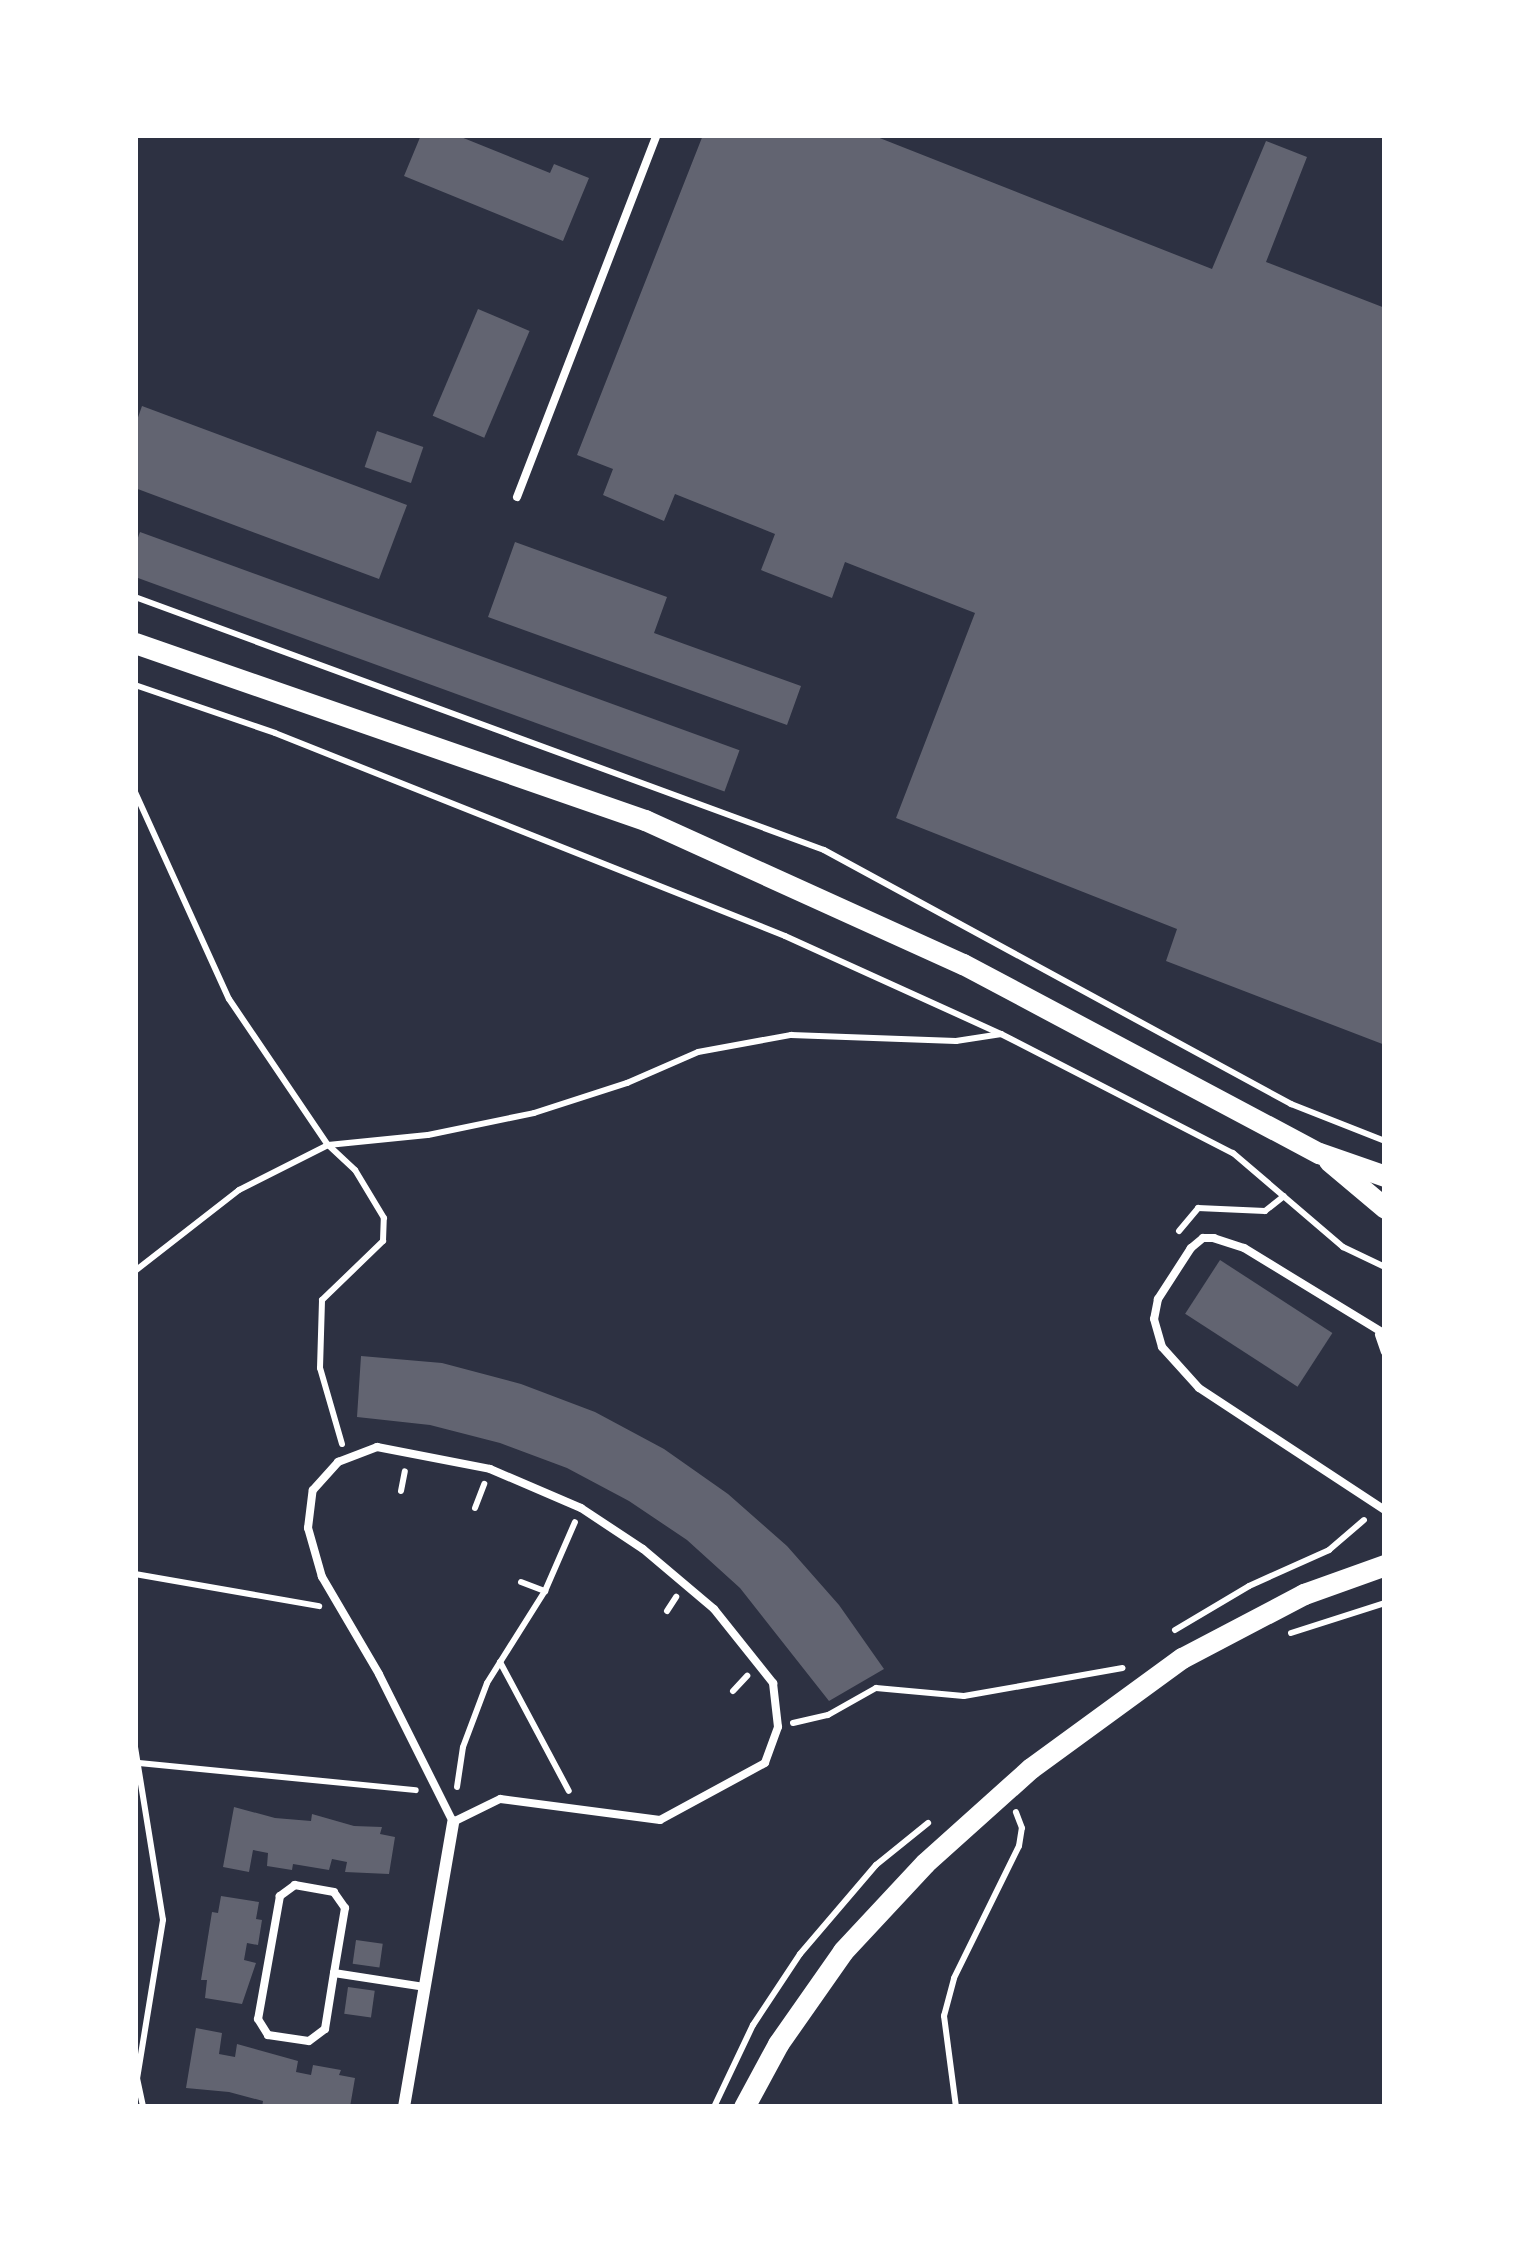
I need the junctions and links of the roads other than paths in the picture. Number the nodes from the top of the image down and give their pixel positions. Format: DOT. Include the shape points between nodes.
graph roads {
  1 [pos="657,135"];
  2 [pos="517,497"];
  3 [pos="135,643"];
  4 [pos="1319,1153"];
  5 [pos="1385,1176"];
  6 [pos="1385,1208"];
  7 [pos="1382,1335"];
  8 [pos="1385,1352"];
  9 [pos="1385,1510"];
  10 [pos="1385,1565"];
  11 [pos="453,1822"];
  12 [pos="334,1973"];
  13 [pos="424,1987"];
  14 [pos="404,2107"];
  15 [pos="744,2107"];
  1 -- 2 [label="lane"];
  3 -- 4 [label="main road" via="645,820 803,888"];
  4 -- 5 [label="main road"];
  4 -- 6 [label="main road"];
  7 -- 8 [label="lane"];
  7 -- 9 [label="lane" via="1244,1247 1214,1238 1191,1248 1154,1319 1162,1347 1199,1388"];
  10 -- 15 [label="main road" via="1304,1594 1182,1658 1030,1768 843,1951"];
  11 -- 11 [label="lane" via="322,1577 308,1528 313,1490 346,1459 377,1447 490,1469 581,1508 714,1609 773,1683 778,1727 765,1762 660,1820 500,1799"];
  11 -- 13 [label="street"];
  12 -- 12 [label="lane" via="325,2030 309,2041 268,2035 258,2019 276,1916 280,1896 295,1885 334,1892 345,1908"];
  12 -- 13 [label="lane"];
  13 -- 14 [label="street"];
}
